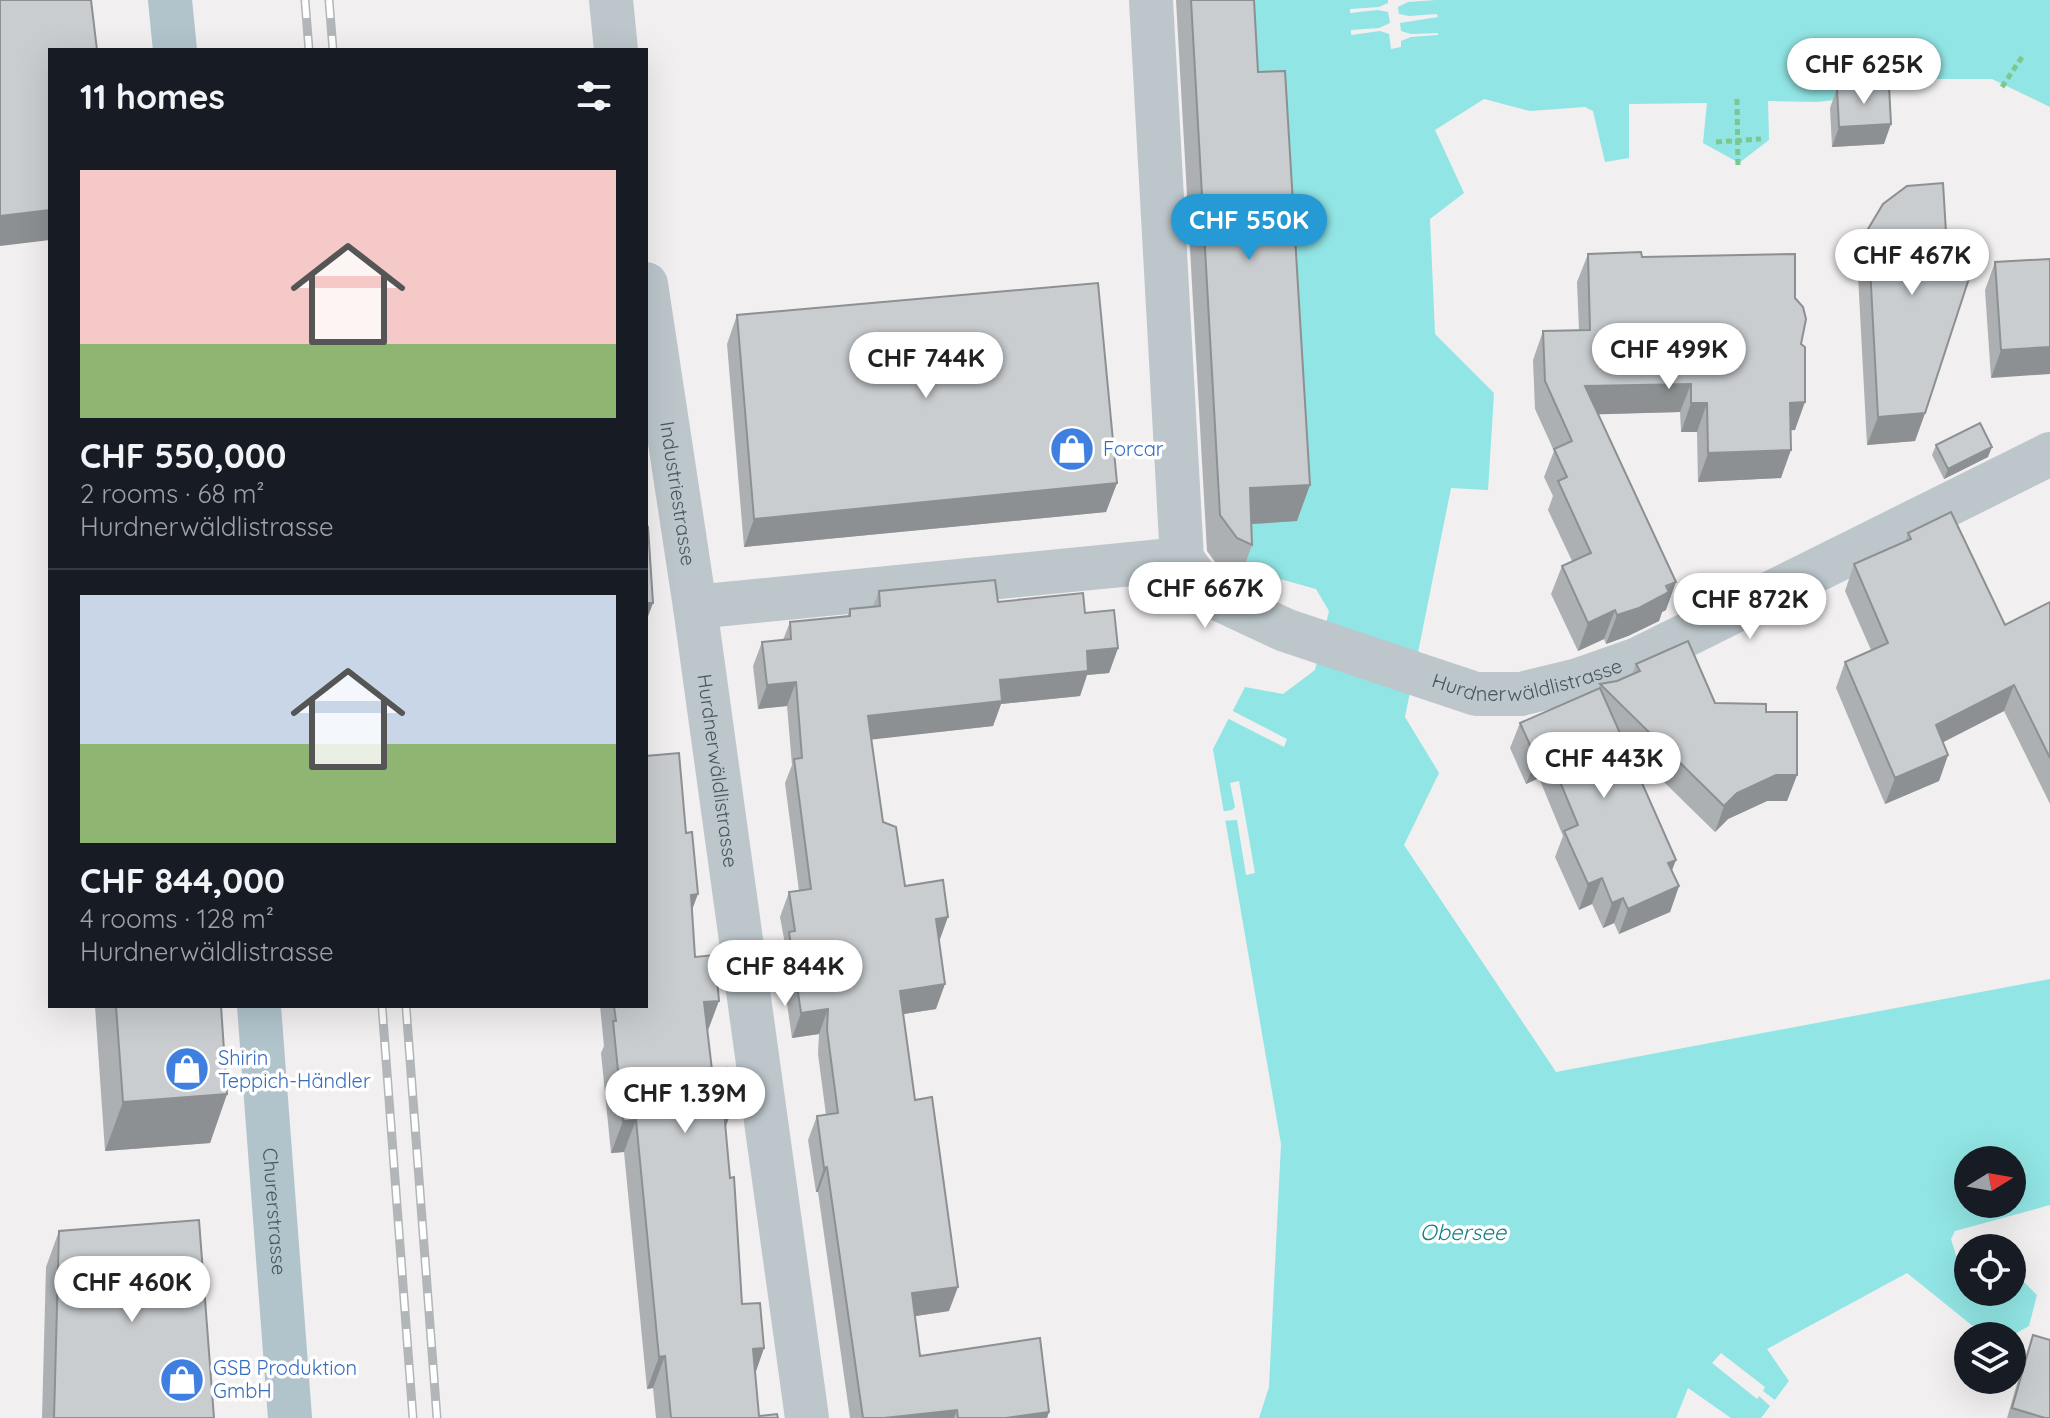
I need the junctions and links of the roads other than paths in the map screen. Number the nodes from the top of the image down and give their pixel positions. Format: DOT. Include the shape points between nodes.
graph roads {
  1 [pos="170,0"];
  2 [pos="611,0"];
  3 [pos="1151,0"];
  4 [pos="175,48"];
  5 [pos="616,48"];
  6 [pos="648,297"];
  7 [pos="2050,454"];
  8 [pos="1182,559"];
  9 [pos="695,607"];
  10 [pos="259,1008"];
  11 [pos="290,1418"];
  12 [pos="807,1418"];
  1 -- 4 [label="main road"];
  2 -- 5 [label="street"];
  3 -- 8 [label="street"];
  6 -- 9 [label="street, Industriestrasse"];
  7 -- 8 [label="street, Hurdnerwäldlistrasse" via="1638,659 1521,694 1476,694 1285,630 1208,594"];
  8 -- 9 [label="street"];
  9 -- 12 [label="street, Hurdnerwäldlistrasse"];
  10 -- 11 [label="main road, Churerstrasse"];
}
